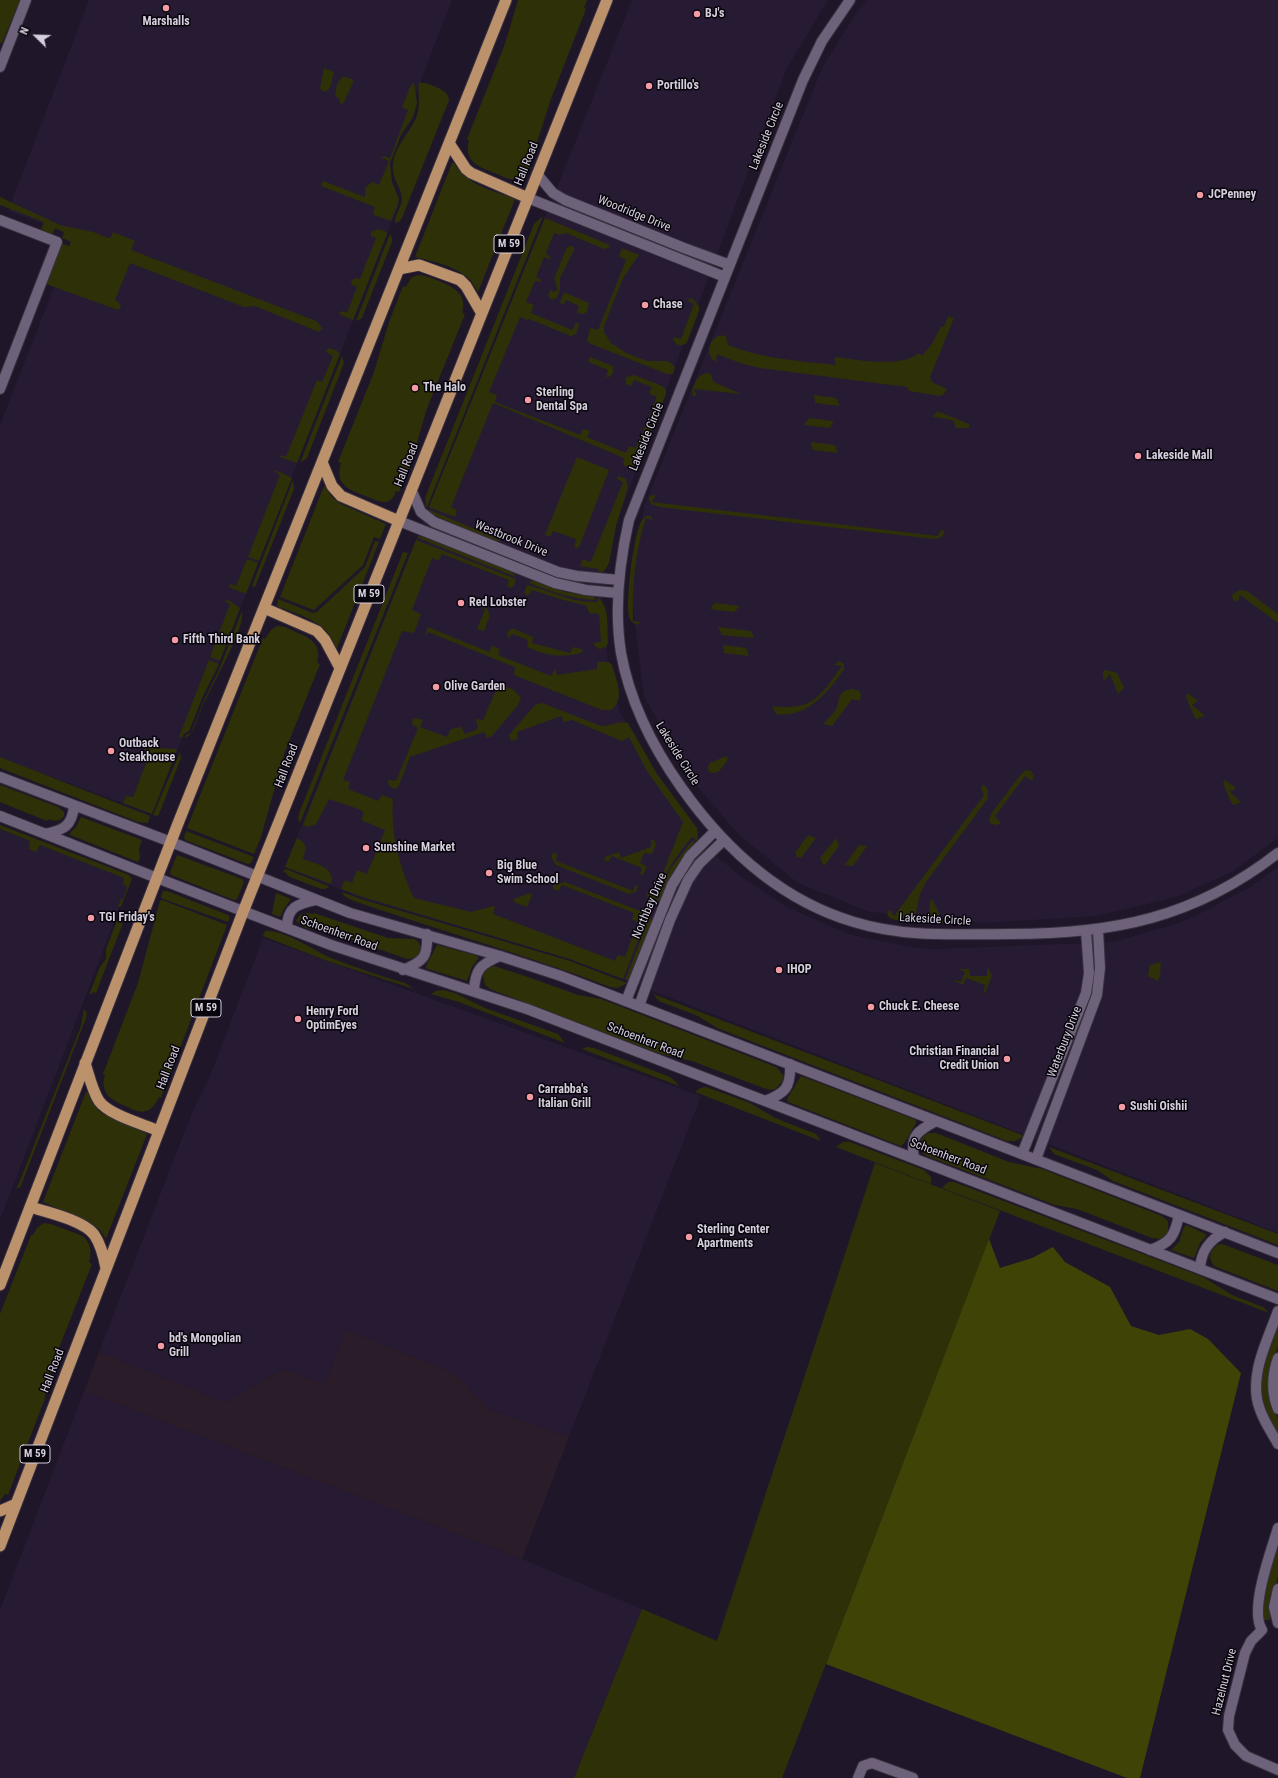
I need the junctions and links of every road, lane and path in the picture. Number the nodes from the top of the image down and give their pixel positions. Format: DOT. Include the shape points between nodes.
graph roads {
  1 [pos="26,0"];
  2 [pos="506,0"];
  3 [pos="850,0"];
  4 [pos="603,3"];
  5 [pos="0,68"];
  6 [pos="449,143"];
  7 [pos="537,174"];
  8 [pos="528,198"];
  9 [pos="0,220"];
  10 [pos="730,265"];
  11 [pos="399,269"];
  12 [pos="725,277"];
  13 [pos="481,312"];
  14 [pos="0,389"];
  15 [pos="322,462"];
  16 [pos="411,490"];
  17 [pos="399,520"];
  18 [pos="619,580"];
  19 [pos="618,593"];
  20 [pos="264,608"];
  21 [pos="340,668"];
  22 [pos="0,777"];
  23 [pos="74,806"];
  24 [pos="0,816"];
  25 [pos="714,831"];
  26 [pos="45,834"];
  27 [pos="723,841"];
  28 [pos="171,842"];
  29 [pos="1278,853"];
  30 [pos="257,877"];
  31 [pos="157,878"];
  32 [pos="316,900"];
  33 [pos="243,912"];
  34 [pos="287,928"];
  35 [pos="1098,930"];
  36 [pos="1086,931"];
  37 [pos="427,934"];
  38 [pos="500,956"];
  39 [pos="403,970"];
  40 [pos="474,991"];
  41 [pos="626,1001"];
  42 [pos="639,1006"];
  43 [pos="85,1064"];
  44 [pos="790,1064"];
  45 [pos="765,1101"];
  46 [pos="936,1121"];
  47 [pos="159,1131"];
  48 [pos="1022,1154"];
  49 [pos="914,1158"];
  50 [pos="1036,1159"];
  51 [pos="30,1207"];
  52 [pos="1179,1215"];
  53 [pos="1225,1232"];
  54 [pos="1150,1250"];
  55 [pos="1278,1253"];
  56 [pos="106,1268"];
  57 [pos="1200,1269"];
  58 [pos="0,1285"];
  59 [pos="1278,1299"];
  60 [pos="1278,1311"];
  61 [pos="1278,1358"];
  62 [pos="1278,1409"];
  63 [pos="1278,1444"];
  64 [pos="16,1504"];
  65 [pos="0,1511"];
  66 [pos="1278,1528"];
  67 [pos="0,1546"];
  68 [pos="1278,1589"];
  69 [pos="1278,1623"];
  70 [pos="1278,1770"];
  71 [pos="858,1778"];
  72 [pos="913,1778"];
  1 -- 5 [label="street"];
  2 -- 6 [label="highway"];
  3 -- 10 [label="street, Lakeside Circle" via="828,32 809,67"];
  4 -- 7 [label="highway, Hall Road / M 59"];
  6 -- 8 [label="highway" via="471,173"];
  6 -- 11 [label="highway"];
  7 -- 8 [label="highway, Hall Road / M 59"];
  7 -- 10 [label="street, Woodridge Drive" via="553,193 564,200"];
  8 -- 12 [label="street, Woodridge Drive"];
  8 -- 13 [label="highway, Hall Road / M 59"];
  9 -- 14 [label="street" via="57,242"];
  10 -- 12 [label="street, Lakeside Circle"];
  11 -- 13 [label="highway" via="419,265 460,280"];
  11 -- 15 [label="highway"];
  12 -- 18 [label="street, Lakeside Circle" via="634,506 622,553"];
  13 -- 16 [label="highway, Hall Road / M 59"];
  15 -- 17 [label="highway" via="332,486 341,496"];
  15 -- 20 [label="highway"];
  16 -- 17 [label="highway, Hall Road / M 59"];
  16 -- 18 [label="street, Westbrook Drive" via="421,512 434,522 558,572"];
  17 -- 19 [label="street, Westbrook Drive" via="555,583 586,590"];
  17 -- 21 [label="highway, Hall Road / M 59"];
  18 -- 19 [label="street, Lakeside Circle"];
  19 -- 25 [label="street, Lakeside Circle" via="621,652 636,708 659,755"];
  20 -- 21 [label="highway" via="317,631 325,640"];
  20 -- 28 [label="highway"];
  21 -- 30 [label="highway, Hall Road / M 59"];
  22 -- 23 [label="street, Schoenherr Road"];
  23 -- 26 [label="street" via="67,825"];
  23 -- 28 [label="street, Schoenherr Road"];
  24 -- 26 [label="street, Schoenherr Road"];
  25 -- 27 [label="street, Lakeside Circle"];
  25 -- 41 [label="street, Northbay Drive" via="690,856 672,884"];
  26 -- 31 [label="street, Schoenherr Road"];
  27 -- 36 [label="street, Lakeside Circle" via="758,872 790,894 824,911 863,924 926,935"];
  27 -- 42 [label="street, Northbay Drive" via="699,864 688,880"];
  28 -- 30 [label="street, Schoenherr Road"];
  28 -- 31 [label="highway"];
  29 -- 35 [label="street, Lakeside Circle" via="1238,881 1195,903 1148,920"];
  30 -- 32 [label="street, Schoenherr Road"];
  30 -- 33 [label="highway, Hall Road / M 59"];
  31 -- 33 [label="street, Schoenherr Road"];
  31 -- 43 [label="highway"];
  32 -- 34 [label="street" via="303,902 291,911"];
  32 -- 37 [label="street, Schoenherr Road" via="363,917"];
  33 -- 34 [label="street, Schoenherr Road"];
  33 -- 47 [label="highway, Hall Road / M 59"];
  34 -- 39 [label="street, Schoenherr Road"];
  35 -- 36 [label="street, Lakeside Circle"];
  35 -- 50 [label="street, Waterbury Drive" via="1100,968 1096,995"];
  36 -- 48 [label="street, Waterbury Drive" via="1086,993"];
  37 -- 38 [label="street, Schoenherr Road"];
  37 -- 39 [label="street" via="424,957 417,964"];
  38 -- 40 [label="street" via="483,964"];
  38 -- 41 [label="street, Schoenherr Road"];
  39 -- 40 [label="street, Schoenherr Road"];
  40 -- 45 [label="street, Schoenherr Road"];
  41 -- 42 [label="street, Schoenherr Road"];
  42 -- 44 [label="street, Schoenherr Road"];
  43 -- 47 [label="highway" via="95,1094 102,1104"];
  43 -- 51 [label="highway"];
  44 -- 45 [label="street" via="790,1080 785,1090"];
  44 -- 46 [label="street, Schoenherr Road"];
  45 -- 49 [label="street, Schoenherr Road"];
  46 -- 48 [label="street, Schoenherr Road"];
  46 -- 49 [label="street" via="924,1127 915,1136"];
  47 -- 56 [label="highway, Hall Road / M 59"];
  48 -- 50 [label="street, Schoenherr Road"];
  49 -- 54 [label="street, Schoenherr Road"];
  50 -- 52 [label="street, Schoenherr Road"];
  51 -- 56 [label="highway" via="92,1231"];
  51 -- 58 [label="highway"];
  52 -- 53 [label="street, Schoenherr Road"];
  52 -- 54 [label="street" via="1170,1240"];
  53 -- 55 [label="street, Schoenherr Road"];
  53 -- 57 [label="street" via="1207,1245"];
  54 -- 57 [label="street, Schoenherr Road"];
  56 -- 64 [label="highway, Hall Road / M 59"];
  57 -- 59 [label="street, Schoenherr Road"];
  60 -- 63 [label="street" via="1259,1364 1256,1382 1261,1412"];
  61 -- 62 [label="street" via="1272,1386"];
  64 -- 65 [label="highway"];
  64 -- 67 [label="highway, Hall Road / M 59"];
  66 -- 70 [label="street, Hazelnut Drive" via="1258,1600 1257,1616 1262,1630 1248,1646 1231,1708 1228,1730 1235,1745 1250,1758"];
  68 -- 69 [label="street" via="1274,1607"];
  71 -- 72 [label="street" via="866,1764 875,1764"];
}
